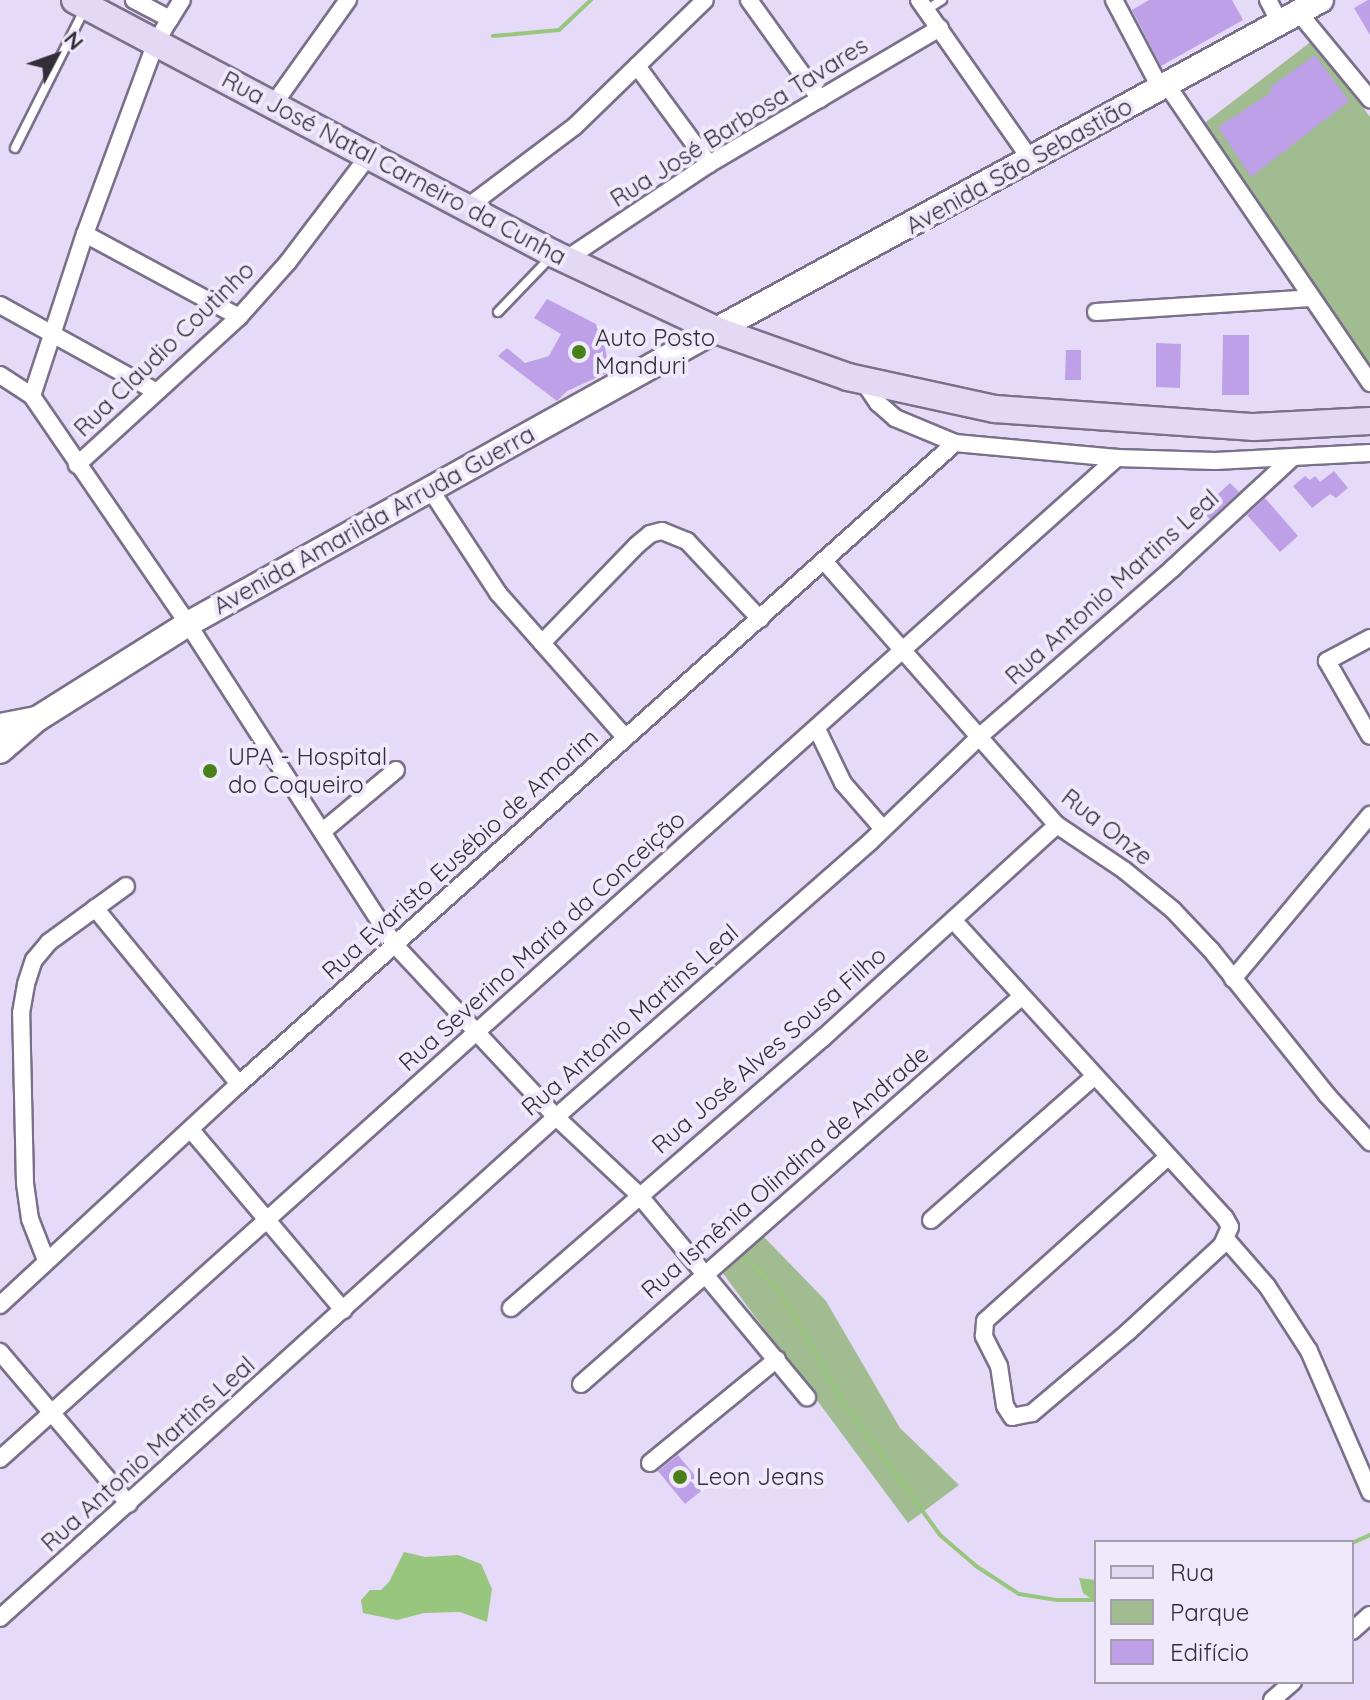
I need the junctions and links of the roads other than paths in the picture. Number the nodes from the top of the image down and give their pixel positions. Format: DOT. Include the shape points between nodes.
graph roads {
  1 [pos="134,0"];
  2 [pos="182,0"];
  3 [pos="348,0"];
  4 [pos="705,0"];
  5 [pos="749,0"];
  6 [pos="942,0"];
  7 [pos="1114,0"];
  8 [pos="1268,0"];
  9 [pos="1321,0"];
  10 [pos="81,3"];
  11 [pos="923,5"];
  12 [pos="1289,18"];
  13 [pos="170,19"];
  14 [pos="940,28"];
  15 [pos="156,42"];
  16 [pos="637,66"];
  17 [pos="1164,87"];
  18 [pos="820,99"];
  19 [pos="1370,99"];
  20 [pos="273,105"];
  21 [pos="15,148"];
  22 [pos="370,154"];
  23 [pos="1031,160"];
  24 [pos="709,164"];
  25 [pos="469,206"];
  26 [pos="85,234"];
  27 [pos="560,257"];
  28 [pos="1311,298"];
  29 [pos="0,305"];
  30 [pos="498,312"];
  31 [pos="1096,312"];
  32 [pos="239,317"];
  33 [pos="716,330"];
  34 [pos="50,334"];
  35 [pos="0,375"];
  36 [pos="863,381"];
  37 [pos="1370,383"];
  38 [pos="157,392"];
  39 [pos="32,396"];
  40 [pos="1370,421"];
  41 [pos="955,443"];
  42 [pos="1370,453"];
  43 [pos="1117,458"];
  44 [pos="1292,458"];
  45 [pos="77,465"];
  46 [pos="430,489"];
  47 [pos="824,561"];
  48 [pos="760,619"];
  49 [pos="188,624"];
  50 [pos="1370,638"];
  51 [pos="542,643"];
  52 [pos="904,652"];
  53 [pos="37,719"];
  54 [pos="0,726"];
  55 [pos="817,729"];
  56 [pos="980,736"];
  57 [pos="1370,736"];
  58 [pos="626,738"];
  59 [pos="0,751"];
  60 [pos="396,770"];
  61 [pos="1370,815"];
  62 [pos="1057,825"];
  63 [pos="883,829"];
  64 [pos="323,831"];
  65 [pos="126,886"];
  66 [pos="95,908"];
  67 [pos="953,920"];
  68 [pos="394,944"];
  69 [pos="1233,979"];
  70 [pos="1021,997"];
  71 [pos="477,1031"];
  72 [pos="1094,1077"];
  73 [pos="239,1084"];
  74 [pos="556,1117"];
  75 [pos="191,1130"];
  76 [pos="1370,1142"];
  77 [pos="1168,1157"];
  78 [pos="639,1195"];
  79 [pos="266,1219"];
  80 [pos="931,1220"];
  81 [pos="1228,1233"];
  82 [pos="46,1260"];
  83 [pos="707,1273"];
  84 [pos="0,1305"];
  85 [pos="511,1308"];
  86 [pos="343,1310"];
  87 [pos="0,1352"];
  88 [pos="777,1359"];
  89 [pos="581,1384"];
  90 [pos="807,1397"];
  91 [pos="52,1413"];
  92 [pos="0,1459"];
  93 [pos="650,1463"];
  94 [pos="1370,1492"];
  95 [pos="129,1504"];
  96 [pos="1370,1615"];
  97 [pos="0,1618"];
  98 [pos="1354,1629"];
  99 [pos="1291,1684"];
  100 [pos="1272,1700"];
  1 -- 13 [label="street"];
  2 -- 13 [label="street"];
  3 -- 20 [label="street"];
  4 -- 16 [label="street"];
  5 -- 18 [label="street"];
  6 -- 11 [label="lane"];
  7 -- 17 [label="street"];
  8 -- 12 [label="street"];
  9 -- 12 [label="main road, Avenida São Sebastião"];
  10 -- 15 [label="main road, Rua José Natal Carneiro da Cunha"];
  10 -- 21 [label="lane"];
  11 -- 14 [label="street"];
  12 -- 17 [label="main road, Avenida São Sebastião"];
  12 -- 19 [label="street"];
  13 -- 15 [label="street"];
  14 -- 18 [label="street, Rua José Barbosa Tavares"];
  14 -- 23 [label="street"];
  15 -- 20 [label="main road, Rua José Natal Carneiro da Cunha"];
  15 -- 26 [label="street"];
  16 -- 24 [label="street"];
  16 -- 25 [label="street" via="556,142"];
  17 -- 23 [label="main road, Avenida São Sebastião"];
  17 -- 28 [label="street"];
  18 -- 24 [label="street, Rua José Barbosa Tavares"];
  20 -- 22 [label="main road, Rua José Natal Carneiro da Cunha"];
  22 -- 25 [label="main road, Rua José Natal Carneiro da Cunha"];
  22 -- 32 [label="street, Rua Claudio Coutinho"];
  23 -- 33 [label="main road, Avenida São Sebastião"];
  24 -- 27 [label="street, Rua José Barbosa Tavares"];
  25 -- 27 [label="main road, Rua José Natal Carneiro da Cunha"];
  26 -- 32 [label="street"];
  26 -- 34 [label="street"];
  27 -- 30 [label="lane"];
  27 -- 33 [label="main road, Rua José Natal Carneiro da Cunha"];
  28 -- 31 [label="street"];
  28 -- 37 [label="street"];
  29 -- 34 [label="street"];
  32 -- 38 [label="street, Rua Claudio Coutinho"];
  33 -- 36 [label="main road, Rua José Natal Carneiro da Cunha"];
  33 -- 46 [label="main road, Avenida Amarilda Arruda Guerra"];
  34 -- 38 [label="street"];
  34 -- 39 [label="street"];
  35 -- 39 [label="street"];
  36 -- 40 [label="main road, Rua José Natal Carneiro da Cunha" via="995,409 1142,421 1254,427"];
  36 -- 41 [label="street" via="895,418"];
  38 -- 45 [label="street, Rua Claudio Coutinho"];
  39 -- 45 [label="street"];
  41 -- 43 [label="street"];
  41 -- 47 [label="street, Rua Evaristo Eusébio de Amorim"];
  42 -- 44 [label="street"];
  43 -- 44 [label="street"];
  43 -- 52 [label="street, Rua Severino Maria da Conceição"];
  44 -- 56 [label="street, Rua Antonio Martins Leal"];
  45 -- 49 [label="street"];
  46 -- 49 [label="main road, Avenida Amarilda Arruda Guerra"];
  46 -- 51 [label="street" via="480,569"];
  47 -- 48 [label="street, Rua Evaristo Eusébio de Amorim"];
  47 -- 52 [label="street, Rua Onze"];
  48 -- 51 [label="street" via="687,541 662,531 637,545"];
  48 -- 58 [label="street, Rua Evaristo Eusébio de Amorim"];
  49 -- 53 [label="main road, Avenida Amarilda Arruda Guerra"];
  49 -- 64 [label="street"];
  50 -- 57 [label="street" via="1327,661"];
  51 -- 58 [label="street"];
  52 -- 55 [label="street, Rua Severino Maria da Conceição"];
  52 -- 56 [label="street, Rua Onze"];
  53 -- 54 [label="main road"];
  53 -- 59 [label="main road"];
  55 -- 63 [label="street" via="843,783"];
  55 -- 71 [label="street, Rua Severino Maria da Conceição"];
  56 -- 62 [label="street, Rua Onze"];
  56 -- 63 [label="street, Rua Antonio Martins Leal"];
  58 -- 68 [label="street, Rua Evaristo Eusébio de Amorim"];
  60 -- 64 [label="street"];
  61 -- 69 [label="street"];
  62 -- 67 [label="street, Rua José Alves Sousa Filho"];
  62 -- 69 [label="street, Rua Onze" via="1173,910"];
  63 -- 74 [label="street, Rua Antonio Martins Leal"];
  64 -- 68 [label="street"];
  65 -- 66 [label="street"];
  66 -- 73 [label="street"];
  66 -- 82 [label="street" via="34,960 21,1013 25,1183 30,1219"];
  67 -- 70 [label="street"];
  67 -- 78 [label="street, Rua José Alves Sousa Filho"];
  68 -- 71 [label="street"];
  68 -- 73 [label="street, Rua Evaristo Eusébio de Amorim"];
  69 -- 76 [label="street, Rua Onze"];
  70 -- 72 [label="street"];
  70 -- 83 [label="street, Rua Ismênia Olindina de Andrade"];
  71 -- 74 [label="street"];
  71 -- 79 [label="street, Rua Severino Maria da Conceição"];
  72 -- 77 [label="street"];
  72 -- 80 [label="street"];
  73 -- 75 [label="street, Rua Evaristo Eusébio de Amorim"];
  74 -- 78 [label="street"];
  74 -- 86 [label="street, Rua Antonio Martins Leal"];
  75 -- 79 [label="street"];
  75 -- 82 [label="street, Rua Evaristo Eusébio de Amorim"];
  77 -- 81 [label="street"];
  77 -- 81 [label="street" via="992,1313 984,1336 999,1366 1005,1406 1012,1417 1032,1413 1137,1324"];
  78 -- 83 [label="street"];
  78 -- 85 [label="street, Rua José Alves Sousa Filho"];
  79 -- 86 [label="street"];
  79 -- 91 [label="street, Rua Severino Maria da Conceição"];
  81 -- 94 [label="street" via="1309,1351"];
  82 -- 84 [label="street, Rua Evaristo Eusébio de Amorim"];
  83 -- 88 [label="street"];
  83 -- 89 [label="street, Rua Ismênia Olindina de Andrade"];
  86 -- 95 [label="street, Rua Antonio Martins Leal"];
  87 -- 91 [label="street"];
  88 -- 90 [label="street"];
  88 -- 93 [label="street"];
  91 -- 92 [label="street, Rua Severino Maria da Conceição"];
  91 -- 95 [label="street"];
  95 -- 97 [label="street, Rua Antonio Martins Leal"];
  96 -- 98 [label="street"];
  99 -- 100 [label="street"];
}
